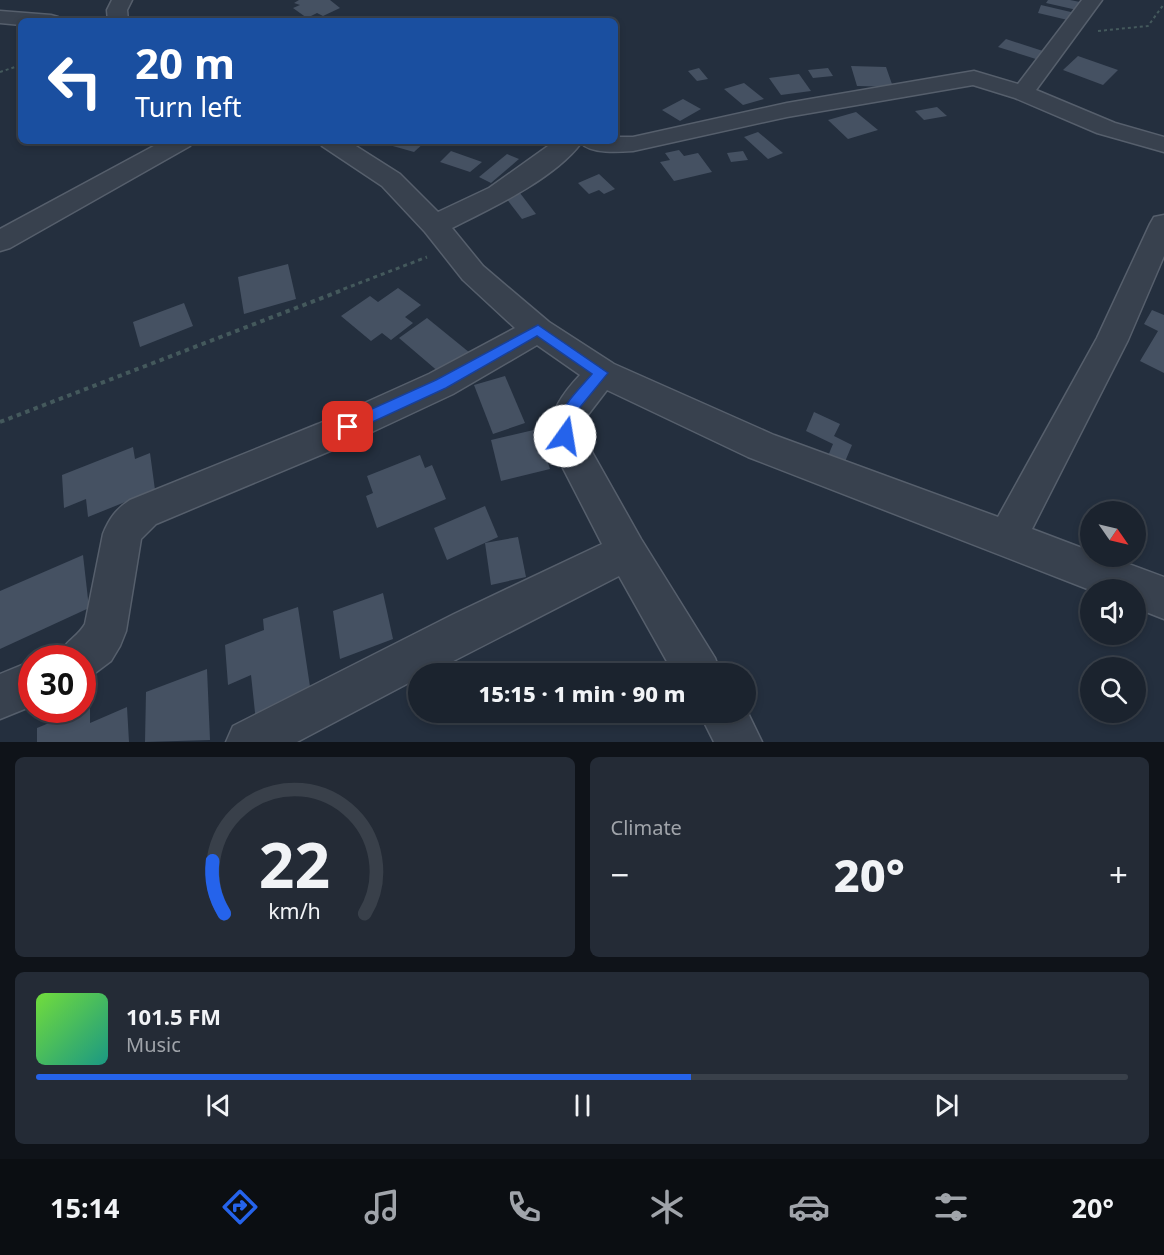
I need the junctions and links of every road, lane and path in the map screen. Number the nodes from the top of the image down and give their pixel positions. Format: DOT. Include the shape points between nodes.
graph roads {
  1 [pos="122,0"];
  2 [pos="1092,0"];
  3 [pos="1164,4"];
  4 [pos="0,17"];
  5 [pos="18,18"];
  6 [pos="118,18"];
  7 [pos="1067,34"];
  8 [pos="18,66"];
  9 [pos="0,72"];
  10 [pos="1023,93"];
  11 [pos="176,144"];
  12 [pos="336,144"];
  13 [pos="566,144"];
  14 [pos="612,144"];
  15 [pos="1164,145"];
  16 [pos="1164,224"];
  17 [pos="444,236"];
  18 [pos="0,241"];
  19 [pos="538,330"];
  20 [pos="602,373"];
  21 [pos="0,422"];
  22 [pos="1007,538"];
  23 [pos="627,552"];
  24 [pos="1164,598"];
  25 [pos="96,646"];
  26 [pos="693,663"];
  27 [pos="18,689"];
  28 [pos="0,697"];
  29 [pos="728,723"];
  30 [pos="249,742"];
  31 [pos="739,742"];
  1 -- 6 [label="street"];
  2 -- 7 [label="street"];
  3 -- 7 [label="path" via="1148,26"];
  4 -- 5 [label="street"];
  7 -- 10 [label="street"];
  8 -- 9 [label="path"];
  10 -- 14 [label="street" via="964,78 787,110 633,144"];
  10 -- 15 [label="street" via="1106,128"];
  11 -- 18 [label="street"];
  12 -- 17 [label="street" via="391,180"];
  13 -- 17 [label="street"];
  16 -- 22 [label="street" via="1112,340"];
  17 -- 19 [label="street" via="473,273"];
  17 -- 21 [label="path"];
  19 -- 20 [label="street"];
  19 -- 25 [label="street" via="431,389 143,512 122,534 105,631"];
  20 -- 22 [label="street" via="761,447"];
  20 -- 23 [label="street" via="572,407 565,422 565,436"];
  22 -- 24 [label="street"];
  23 -- 26 [label="street"];
  23 -- 30 [label="street"];
  27 -- 28 [label="street"];
  29 -- 31 [label="street"];
}
